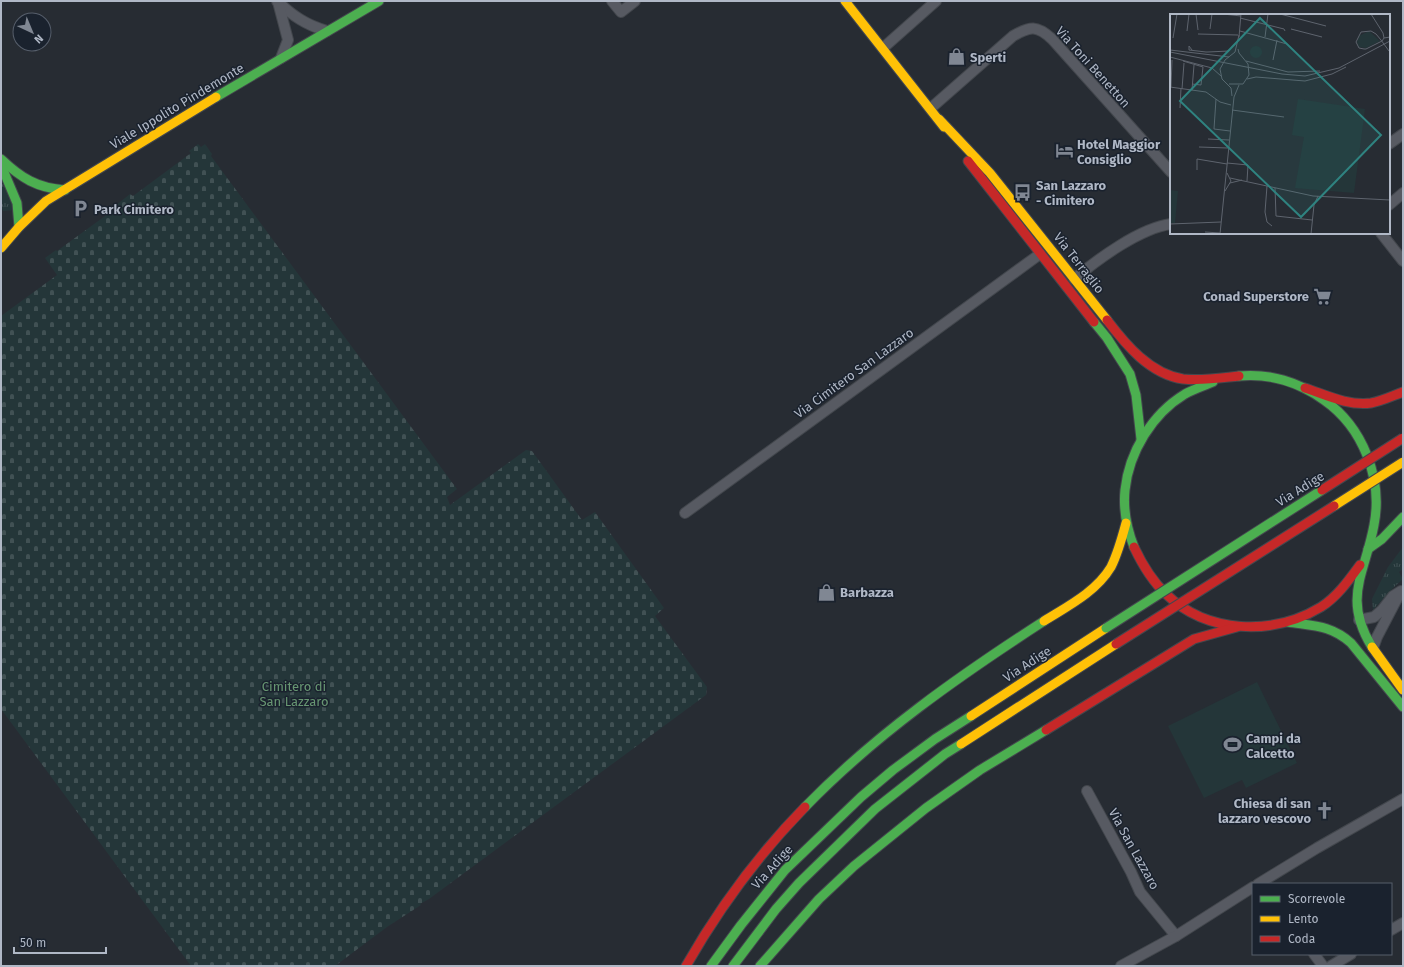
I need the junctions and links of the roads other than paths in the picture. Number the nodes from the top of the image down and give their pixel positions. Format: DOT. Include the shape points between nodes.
graph roads {
  1 [pos="379,1"];
  2 [pos="612,1"];
  3 [pos="635,1"];
  4 [pos="845,1"];
  5 [pos="936,1"];
  6 [pos="277,2"];
  7 [pos="327,31"];
  8 [pos="883,48"];
  9 [pos="281,58"];
  10 [pos="931,108"];
  11 [pos="939,119"];
  12 [pos="1402,137"];
  13 [pos="1390,143"];
  14 [pos="1,159"];
  15 [pos="1,165"];
  16 [pos="1170,171"];
  17 [pos="34,183"];
  18 [pos="65,190"];
  19 [pos="1403,193"];
  20 [pos="15,196"];
  21 [pos="1390,204"];
  22 [pos="40,207"];
  23 [pos="1170,224"];
  24 [pos="19,227"];
  25 [pos="1382,234"];
  26 [pos="1,248"];
  27 [pos="1040,254"];
  28 [pos="1403,261"];
  29 [pos="1074,279"];
  30 [pos="1222,378"];
  31 [pos="1305,388"];
  32 [pos="1403,392"];
  33 [pos="1403,438"];
  34 [pos="1141,439"];
  35 [pos="1403,462"];
  36 [pos="684,513"];
  37 [pos="1403,517"];
  38 [pos="1126,523"];
  39 [pos="1368,549"];
  40 [pos="1364,560"];
  41 [pos="1402,590"];
  42 [pos="1359,620"];
  43 [pos="1288,622"];
  44 [pos="1237,627"];
  45 [pos="1373,648"];
  46 [pos="1403,690"];
  47 [pos="1403,707"];
  48 [pos="1087,791"];
  49 [pos="1403,798"];
  50 [pos="1261,883"];
  51 [pos="1252,888"];
  52 [pos="1403,923"];
  53 [pos="1392,929"];
  54 [pos="1176,936"];
  55 [pos="1315,955"];
  56 [pos="1349,955"];
  57 [pos="686,966"];
  58 [pos="711,966"];
  59 [pos="733,966"];
  60 [pos="760,966"];
  61 [pos="1122,966"];
  62 [pos="1323,966"];
  63 [pos="1331,966"];
  1 -- 7 [label="main road, Viale Ippolito Pindemonte"];
  2 -- 3 [label="street" via="622,12"];
  4 -- 8 [label="main road, Via Terraglio"];
  5 -- 8 [label="street"];
  6 -- 7 [label="street" via="302,21"];
  6 -- 9 [label="street" via="288,40"];
  7 -- 9 [label="main road, Viale Ippolito Pindemonte"];
  8 -- 10 [label="main road, Via Terraglio"];
  9 -- 18 [label="main road, Viale Ippolito Pindemonte"];
  10 -- 11 [label="main road, Via Terraglio"];
  10 -- 16 [label="street, Via Toni Benetton" via="1013,36 1035,28 1052,39"];
  11 -- 27 [label="main road, Via Terraglio" via="981,179"];
  11 -- 29 [label="main road, Via Terraglio" via="990,172"];
  12 -- 13 [label="street"];
  14 -- 17 [label="main road"];
  15 -- 20 [label="main road"];
  17 -- 18 [label="main road" via="50,189"];
  17 -- 22 [label="main road" via="42,194"];
  18 -- 22 [label="main road, Viale Ippolito Pindemonte"];
  19 -- 21 [label="street"];
  20 -- 22 [label="main road" via="23,205"];
  20 -- 24 [label="main road" via="20,219"];
  22 -- 24 [label="main road, Viale Ippolito Pindemonte"];
  23 -- 29 [label="street" via="1154,228 1130,241 1095,262"];
  24 -- 26 [label="main road, Viale Ippolito Pindemonte"];
  25 -- 28 [label="street"];
  27 -- 34 [label="main road, Via Terraglio" via="1107,338 1130,374 1136,395"];
  27 -- 36 [label="street, Via Cimitero San Lazzaro"];
  29 -- 30 [label="main road, Via Terraglio" via="1133,352 1149,365 1174,377 1196,380"];
  30 -- 31 [label="main road, Via Terraglio" via="1249,375 1276,378"];
  30 -- 34 [label="main road, Via Terraglio" via="1184,395 1162,412"];
  31 -- 32 [label="main road" via="1359,404 1378,401"];
  31 -- 39 [label="main road, Via Terraglio" via="1326,400 1350,423 1364,446 1375,478 1376,512"];
  33 -- 58 [label="main road, Via Adige, bridge" via="935,739 893,770 785,870"];
  34 -- 38 [label="main road, Via Terraglio" via="1128,471"];
  35 -- 59 [label="main road, bridge" via="945,754 875,809 799,883"];
  37 -- 39 [label="main road" via="1382,539"];
  38 -- 44 [label="main road, Via Terraglio" via="1140,562 1157,586 1182,608 1207,620"];
  38 -- 57 [label="main road" via="1114,562 1104,577 1081,598 1008,644 903,719 851,762 793,818 728,898 702,935"];
  39 -- 40 [label="main road, Via Terraglio"];
  40 -- 42 [label="main road, Via Terraglio" via="1356,601"];
  40 -- 43 [label="main road, Via Terraglio" via="1343,587 1321,606"];
  41 -- 42 [label="street" via="1374,617"];
  41 -- 45 [label="street"];
  42 -- 45 [label="main road, Via Terraglio"];
  43 -- 44 [label="main road, Via Terraglio" via="1267,627"];
  43 -- 47 [label="main road, Via Terraglio" via="1330,629 1342,635 1351,642"];
  44 -- 60 [label="main road" via="1194,639 980,770 926,808 854,866 819,899"];
  45 -- 46 [label="main road, Via Terraglio"];
  48 -- 54 [label="street, Via San Lazzaro" via="1140,892"];
  49 -- 50 [label="street"];
  51 -- 54 [label="street"];
  52 -- 53 [label="street"];
  54 -- 61 [label="street"];
  55 -- 62 [label="street"];
  56 -- 63 [label="street"];
}
